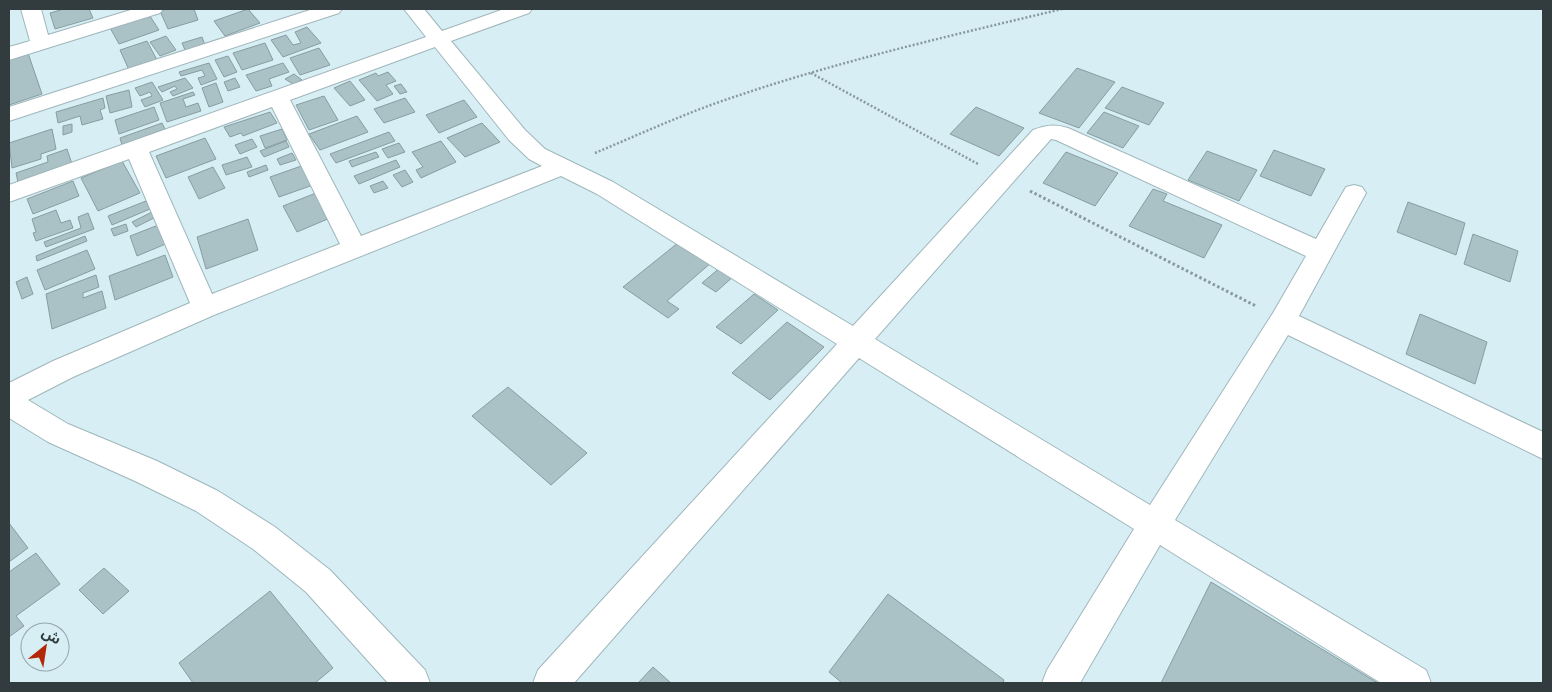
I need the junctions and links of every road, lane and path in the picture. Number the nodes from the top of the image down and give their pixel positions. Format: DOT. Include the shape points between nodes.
graph roads {
  1 [pos="31,9"];
  2 [pos="153,9"];
  3 [pos="332,9"];
  4 [pos="414,9"];
  5 [pos="522,9"];
  6 [pos="1062,9"];
  7 [pos="438,38"];
  8 [pos="41,44"];
  9 [pos="9,54"];
  10 [pos="812,73"];
  11 [pos="277,96"];
  12 [pos="9,114"];
  13 [pos="136,148"];
  14 [pos="561,167"];
  15 [pos="1004,178"];
  16 [pos="1354,193"];
  17 [pos="9,194"];
  18 [pos="355,249"];
  19 [pos="1321,252"];
  20 [pos="205,308"];
  21 [pos="1283,320"];
  22 [pos="855,341"];
  23 [pos="9,396"];
  24 [pos="9,402"];
  25 [pos="1543,446"];
  26 [pos="1155,524"];
  27 [pos="412,683"];
  28 [pos="551,683"];
  29 [pos="1060,683"];
  30 [pos="1413,683"];
  1 -- 8 [label="street"];
  2 -- 8 [label="street"];
  3 -- 12 [label="street"];
  4 -- 7 [label="street"];
  5 -- 7 [label="street"];
  6 -- 10 [label="path"];
  7 -- 11 [label="street"];
  7 -- 14 [label="street" via="517,135 537,154"];
  8 -- 9 [label="street"];
  10 -- 14 [label="path" via="672,120"];
  10 -- 15 [label="path"];
  11 -- 13 [label="street"];
  11 -- 18 [label="street"];
  13 -- 17 [label="street"];
  13 -- 20 [label="street"];
  14 -- 18 [label="street"];
  14 -- 22 [label="street" via="605,188"];
  15 -- 19 [label="street" via="1040,134 1060,133"];
  15 -- 21 [label="path"];
  15 -- 22 [label="street"];
  16 -- 19 [label="street"];
  18 -- 20 [label="street"];
  19 -- 21 [label="street"];
  20 -- 23 [label="street" via="63,369"];
  21 -- 25 [label="street"];
  21 -- 26 [label="street"];
  22 -- 26 [label="street"];
  22 -- 28 [label="street"];
  24 -- 27 [label="street" via="58,433 208,501 264,538 318,581"];
  26 -- 29 [label="street"];
  26 -- 30 [label="street"];
}
